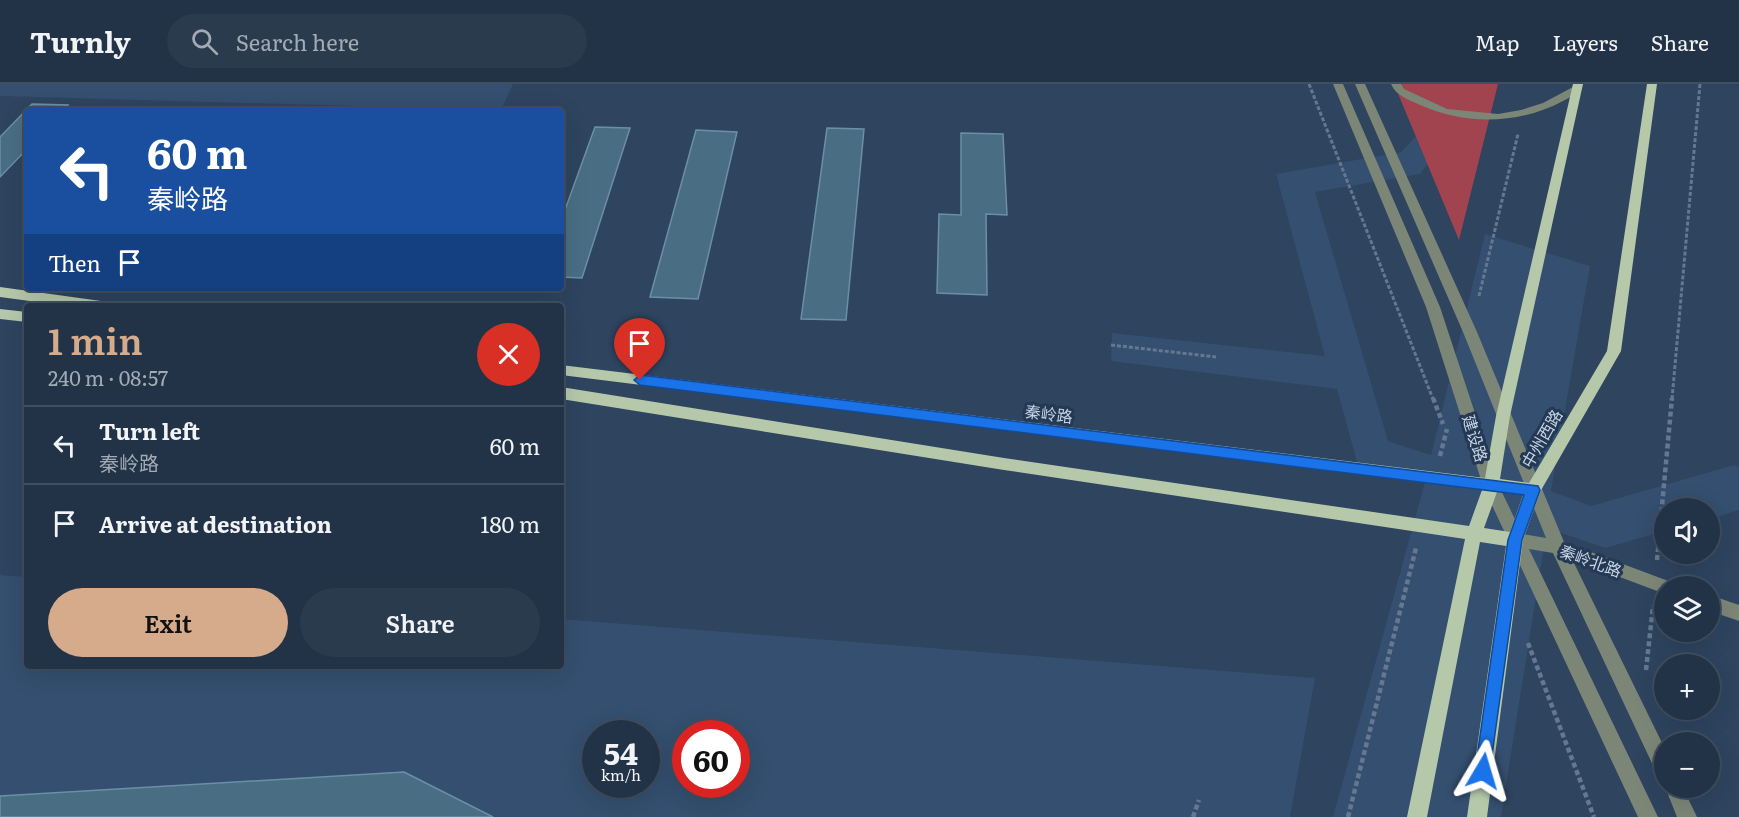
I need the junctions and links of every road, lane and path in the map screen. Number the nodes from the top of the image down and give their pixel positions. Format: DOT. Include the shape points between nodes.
graph roads {
  1 [pos="1338,84"];
  2 [pos="1360,84"];
  3 [pos="1396,84"];
  4 [pos="1652,84"];
  5 [pos="1700,84"];
  6 [pos="1578,87"];
  7 [pos="1523,113"];
  8 [pos="0,292"];
  9 [pos="79,303"];
  10 [pos="0,314"];
  11 [pos="24,317"];
  12 [pos="1470,332"];
  13 [pos="1111,345"];
  14 [pos="1216,357"];
  15 [pos="564,370"];
  16 [pos="1459,382"];
  17 [pos="564,393"];
  18 [pos="1503,416"];
  19 [pos="1434,479"];
  20 [pos="1491,486"];
  21 [pos="1533,490"];
  22 [pos="1422,525"];
  23 [pos="1474,533"];
  24 [pos="1515,540"];
  25 [pos="1558,547"];
  26 [pos="1661,576"];
  27 [pos="1654,583"];
  28 [pos="1720,606"];
  29 [pos="1739,613"];
  30 [pos="1654,620"];
  31 [pos="1645,672"];
  32 [pos="1654,746"];
  33 [pos="1678,798"];
  34 [pos="1199,800"];
  35 [pos="1193,817"];
  36 [pos="1348,817"];
  37 [pos="1417,817"];
  38 [pos="1477,817"];
  39 [pos="1648,817"];
  40 [pos="1687,817"];
  1 -- 16 [label="street, 建设路" via="1433,307"];
  2 -- 12 [label="street, 建设路"];
  3 -- 7 [label="street" via="1399,92 1445,112 1498,117"];
  4 -- 21 [label="main road, 中州西路" via="1614,351"];
  5 -- 26 [label="path"];
  6 -- 7 [label="street" via="1547,105"];
  6 -- 18 [label="main road, 中州西路"];
  7 -- 12 [label="path"];
  8 -- 9 [label="main road"];
  10 -- 11 [label="main road"];
  12 -- 18 [label="street, 建设路"];
  13 -- 14 [label="path"];
  15 -- 19 [label="main road, 秦岭路"];
  16 -- 19 [label="path"];
  16 -- 20 [label="street, 建设路"];
  17 -- 22 [label="main road" via="1004,464"];
  18 -- 20 [label="main road, 中州西路"];
  18 -- 21 [label="street, 建设路"];
  19 -- 20 [label="main road, 秦岭路"];
  20 -- 21 [label="main road, 秦岭路"];
  20 -- 23 [label="main road, 中州西路"];
  20 -- 24 [label="street, 建设路"];
  21 -- 24 [label="main road, 中州西路"];
  21 -- 25 [label="street, 建设路"];
  22 -- 23 [label="main road"];
  22 -- 36 [label="path"];
  23 -- 24 [label="main road"];
  23 -- 37 [label="main road, 中州西路"];
  24 -- 25 [label="street, 秦岭北路"];
  24 -- 38 [label="main road, 中州西路"];
  24 -- 39 [label="street, 建设路"];
  25 -- 27 [label="street, 秦岭北路"];
  25 -- 32 [label="street, 建设路"];
  28 -- 29 [label="street"];
  30 -- 31 [label="path"];
  33 -- 40 [label="street"];
  34 -- 35 [label="path"];
}
